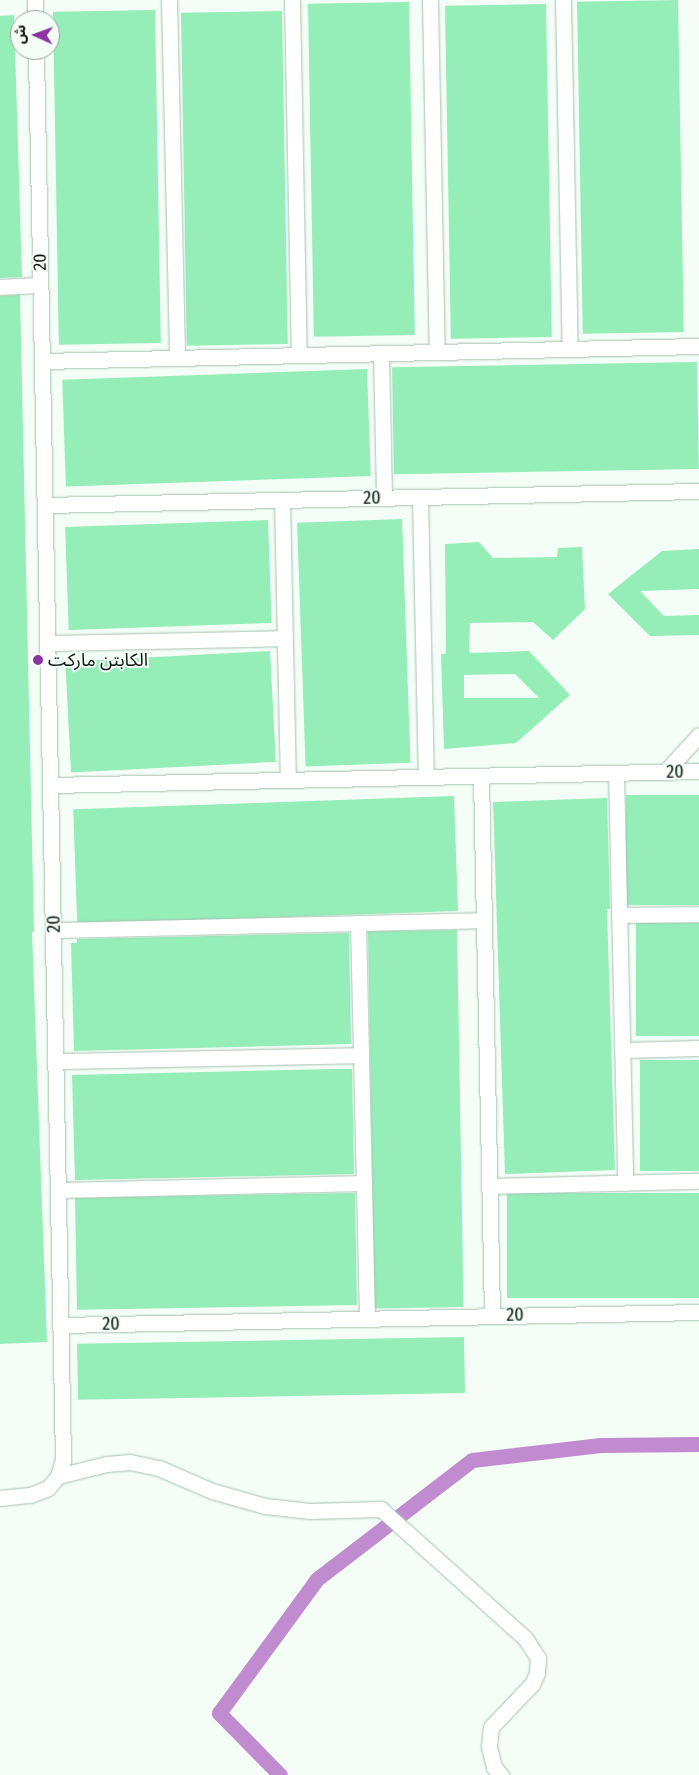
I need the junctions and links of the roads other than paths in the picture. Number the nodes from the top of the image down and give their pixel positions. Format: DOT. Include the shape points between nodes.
graph roads {
  1 [pos="169,0"];
  2 [pos="292,0"];
  3 [pos="430,0"];
  4 [pos="563,0"];
  5 [pos="36,60"];
  6 [pos="40,285"];
  7 [pos="0,287"];
  8 [pos="699,346"];
  9 [pos="570,349"];
  10 [pos="437,352"];
  11 [pos="381,353"];
  12 [pos="299,355"];
  13 [pos="177,358"];
  14 [pos="42,361"];
  15 [pos="699,491"];
  16 [pos="420,497"];
  17 [pos="384,498"];
  18 [pos="282,500"];
  19 [pos="45,505"];
  20 [pos="285,638"];
  21 [pos="48,643"];
  22 [pos="699,735"];
  23 [pos="699,771"];
  24 [pos="665,772"];
  25 [pos="616,773"];
  26 [pos="481,776"];
  27 [pos="426,777"];
  28 [pos="288,780"];
  29 [pos="51,785"];
  30 [pos="699,914"];
  31 [pos="619,916"];
  32 [pos="484,920"];
  33 [pos="358,923"];
  34 [pos="54,930"];
  35 [pos="699,1048"];
  36 [pos="622,1050"];
  37 [pos="361,1055"];
  38 [pos="57,1061"];
  39 [pos="699,1181"];
  40 [pos="625,1183"];
  41 [pos="364,1184"];
  42 [pos="489,1186"];
  43 [pos="60,1190"];
  44 [pos="699,1312"];
  45 [pos="492,1316"];
  46 [pos="367,1319"];
  47 [pos="62,1325"];
  48 [pos="58,1476"];
  49 [pos="0,1498"];
  50 [pos="501,1775"];
  1 -- 13 [label="street"];
  2 -- 12 [label="street"];
  3 -- 10 [label="street"];
  4 -- 9 [label="street"];
  5 -- 6 [label="street, 20"];
  6 -- 7 [label="street"];
  6 -- 14 [label="street, 20"];
  8 -- 9 [label="street"];
  9 -- 10 [label="street"];
  10 -- 11 [label="street"];
  11 -- 12 [label="street"];
  11 -- 17 [label="street"];
  12 -- 13 [label="street"];
  13 -- 14 [label="street"];
  14 -- 19 [label="street, 20"];
  15 -- 16 [label="street, 20"];
  16 -- 17 [label="street, 20"];
  16 -- 27 [label="street"];
  17 -- 18 [label="street, 20"];
  18 -- 19 [label="street, 20"];
  18 -- 20 [label="street"];
  19 -- 21 [label="street, 20"];
  20 -- 21 [label="street"];
  20 -- 28 [label="street"];
  21 -- 29 [label="street, 20"];
  22 -- 24 [label="street"];
  23 -- 24 [label="street, 20"];
  24 -- 25 [label="street, 20"];
  25 -- 26 [label="street, 20"];
  25 -- 31 [label="street"];
  26 -- 27 [label="street, 20"];
  26 -- 32 [label="street"];
  27 -- 28 [label="street, 20"];
  28 -- 29 [label="street, 20"];
  29 -- 34 [label="street, 20"];
  30 -- 31 [label="street"];
  31 -- 36 [label="street"];
  32 -- 33 [label="street"];
  32 -- 42 [label="street"];
  33 -- 34 [label="street"];
  33 -- 37 [label="street"];
  34 -- 38 [label="street, 20"];
  35 -- 36 [label="street"];
  36 -- 40 [label="street"];
  37 -- 38 [label="street"];
  37 -- 41 [label="street"];
  38 -- 43 [label="street, 20"];
  39 -- 40 [label="street"];
  40 -- 42 [label="street"];
  41 -- 43 [label="street"];
  41 -- 46 [label="street"];
  42 -- 45 [label="street"];
  43 -- 47 [label="street, 20"];
  44 -- 45 [label="street, 20"];
  45 -- 46 [label="street, 20"];
  46 -- 47 [label="street, 20"];
  47 -- 48 [label="street" via="63,1460"];
  48 -- 49 [label="street" via="48,1488 30,1495"];
  48 -- 50 [label="street" via="130,1462 159,1468 212,1491 265,1506 310,1511 381,1509 526,1638 538,1658 537,1674 532,1684 491,1727 488,1747 494,1767"];
}
